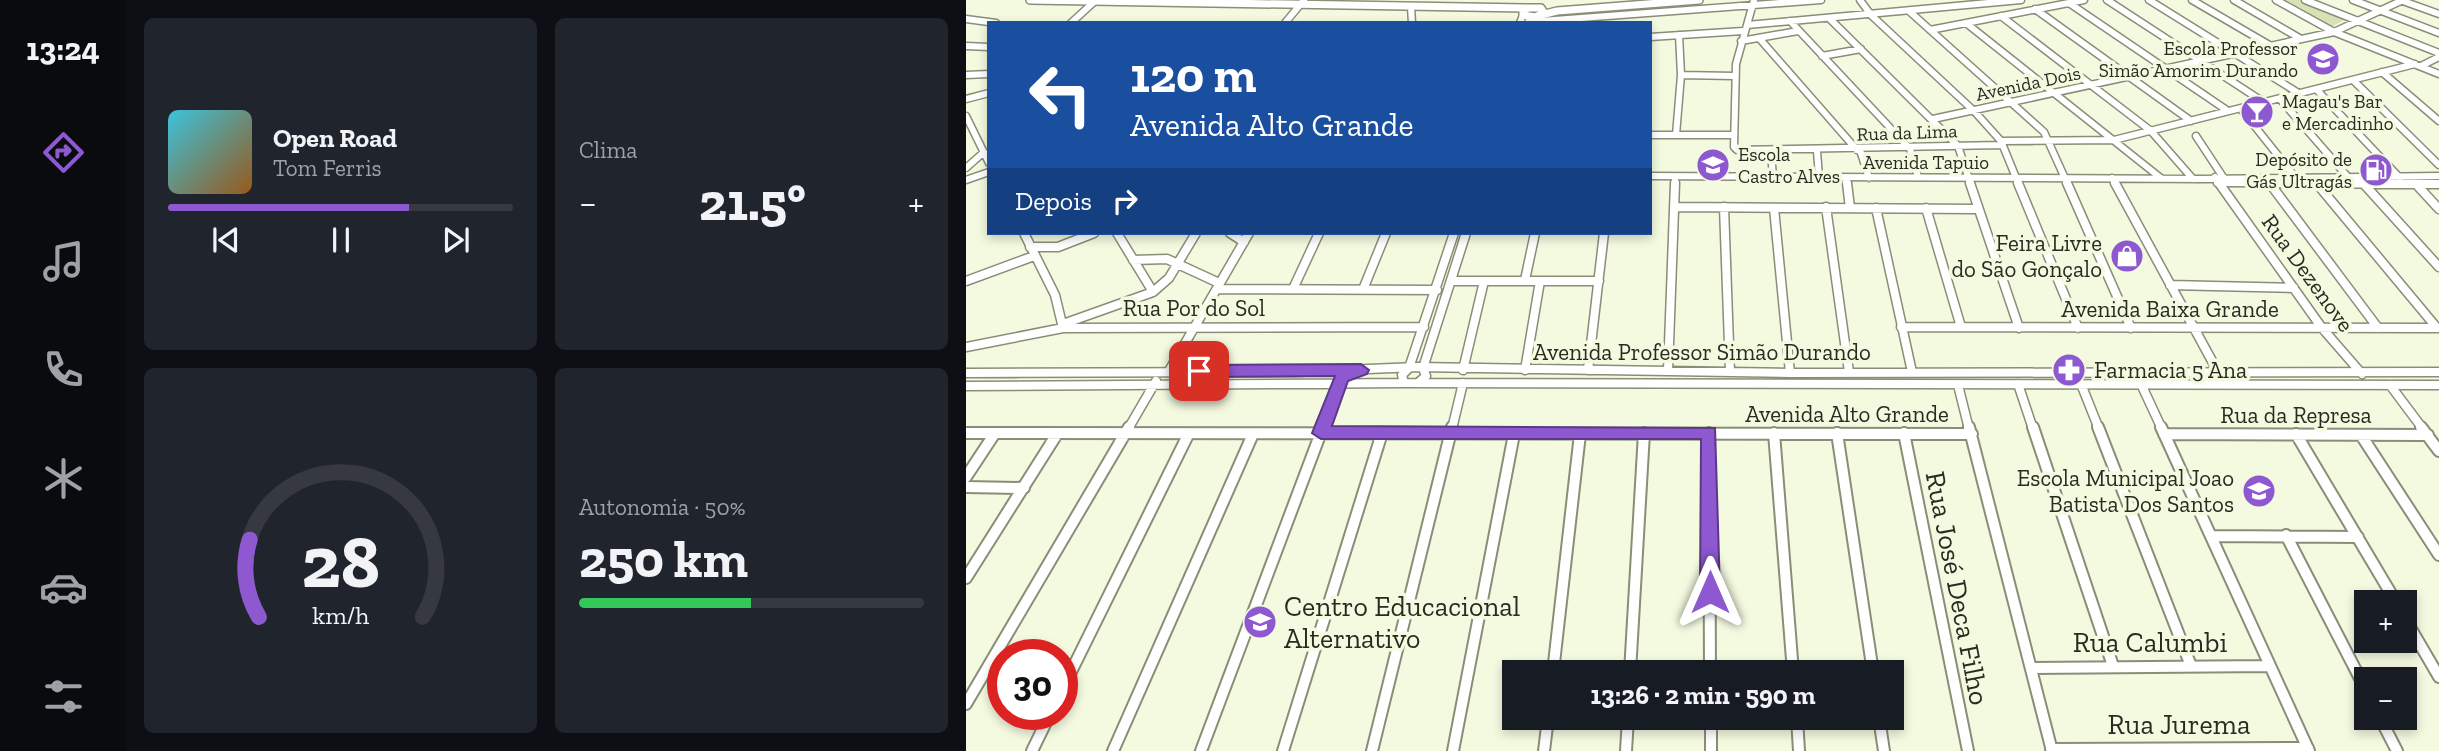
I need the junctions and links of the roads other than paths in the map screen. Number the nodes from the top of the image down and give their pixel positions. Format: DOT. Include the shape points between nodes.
graph roads {
  1 [pos="1030,0"];
  2 [pos="1038,0"];
  3 [pos="1458,0"];
  4 [pos="1499,0"];
  5 [pos="1651,0"];
  6 [pos="1699,0"];
  7 [pos="1821,0"];
  8 [pos="1860,0"];
  9 [pos="2021,0"];
  10 [pos="2084,0"];
  11 [pos="2107,0"];
  12 [pos="2149,0"];
  13 [pos="2192,0"];
  14 [pos="2234,0"];
  15 [pos="2277,0"];
  16 [pos="2305,0"];
  17 [pos="2353,0"];
  18 [pos="2402,0"];
  19 [pos="1075,1"];
  20 [pos="1095,1"];
  21 [pos="1112,1"];
  22 [pos="1148,1"];
  23 [pos="1187,2"];
  24 [pos="1227,2"];
  25 [pos="1264,2"];
  26 [pos="1302,2"];
  27 [pos="1754,2"];
  28 [pos="1340,3"];
  29 [pos="1387,3"];
  30 [pos="1586,3"];
  31 [pos="1624,3"];
  32 [pos="2069,3"];
  33 [pos="1420,4"];
  34 [pos="1411,7"];
  35 [pos="1461,8"];
  36 [pos="1503,8"];
  37 [pos="1529,8"];
  38 [pos="1542,8"];
  39 [pos="2035,9"];
  40 [pos="1909,11"];
  41 [pos="2381,11"];
  42 [pos="1871,15"];
  43 [pos="2439,15"];
  44 [pos="2001,16"];
  45 [pos="1829,18"];
  46 [pos="1623,19"];
  47 [pos="1526,20"];
  48 [pos="968,21"];
  49 [pos="1073,21"];
  50 [pos="1287,21"];
  51 [pos="1412,21"];
  52 [pos="1575,21"];
  53 [pos="2358,21"];
  54 [pos="987,22"];
  55 [pos="1790,22"];
  56 [pos="1966,23"];
  57 [pos="1745,28"];
  58 [pos="1930,30"];
  59 [pos="1798,31"];
  60 [pos="2334,32"];
  61 [pos="2439,33"];
  62 [pos="1679,35"];
  63 [pos="1652,37"];
  64 [pos="1759,38"];
  65 [pos="2301,39"];
  66 [pos="1741,41"];
  67 [pos="966,46"];
  68 [pos="2271,46"];
  69 [pos="987,47"];
  70 [pos="1861,50"];
  71 [pos="2236,53"];
  72 [pos="2439,55"];
  73 [pos="1822,57"];
  74 [pos="2201,62"];
  75 [pos="2418,65"];
  76 [pos="2167,69"];
  77 [pos="2382,72"];
  78 [pos="987,74"];
  79 [pos="2437,74"];
  80 [pos="966,75"];
  81 [pos="1681,75"];
  82 [pos="1734,76"];
  83 [pos="2130,77"];
  84 [pos="2354,81"];
  85 [pos="2092,86"];
  86 [pos="2317,90"];
  87 [pos="987,94"];
  88 [pos="2055,94"];
  89 [pos="2300,94"];
  90 [pos="966,99"];
  91 [pos="2280,99"];
  92 [pos="2014,103"];
  93 [pos="2264,103"];
  94 [pos="2241,109"];
  95 [pos="1974,111"];
  96 [pos="2228,111"];
  97 [pos="966,116"];
  98 [pos="1933,119"];
  99 [pos="2191,121"];
  100 [pos="2439,121"];
  101 [pos="2151,131"];
  102 [pos="1652,135"];
  103 [pos="1676,135"];
  104 [pos="1734,135"];
  105 [pos="2196,136"];
  106 [pos="2114,140"];
  107 [pos="2049,141"];
  108 [pos="2001,143"];
  109 [pos="1958,146"];
  110 [pos="1910,149"];
  111 [pos="1859,150"];
  112 [pos="1818,151"];
  113 [pos="984,152"];
  114 [pos="1771,152"];
  115 [pos="987,159"];
  116 [pos="2439,165"];
  117 [pos="966,169"];
  118 [pos="987,173"];
  119 [pos="1652,176"];
  120 [pos="2295,176"];
  121 [pos="2347,176"];
  122 [pos="2398,176"];
  123 [pos="2439,176"];
  124 [pos="1675,177"];
  125 [pos="1773,177"];
  126 [pos="1819,177"];
  127 [pos="1846,177"];
  128 [pos="1918,177"];
  129 [pos="1968,177"];
  130 [pos="2013,177"];
  131 [pos="2358,177"];
  132 [pos="1869,178"];
  133 [pos="2064,178"];
  134 [pos="2112,178"];
  135 [pos="2162,179"];
  136 [pos="2197,179"];
  137 [pos="2219,179"];
  138 [pos="966,180"];
  139 [pos="2364,184"];
  140 [pos="2406,184"];
  141 [pos="2416,184"];
  142 [pos="2439,184"];
  143 [pos="2271,185"];
  144 [pos="2302,185"];
  145 [pos="2318,185"];
  146 [pos="1674,206"];
  147 [pos="1724,207"];
  148 [pos="1826,207"];
  149 [pos="1774,208"];
  150 [pos="1850,208"];
  151 [pos="1876,208"];
  152 [pos="1926,208"];
  153 [pos="1977,209"];
  154 [pos="2439,209"];
  155 [pos="1025,235"];
  156 [pos="1088,235"];
  157 [pos="1118,235"];
  158 [pos="1195,235"];
  159 [pos="1233,235"];
  160 [pos="1248,235"];
  161 [pos="1318,235"];
  162 [pos="1385,235"];
  163 [pos="1453,235"];
  164 [pos="1465,235"];
  165 [pos="1535,235"];
  166 [pos="1604,235"];
  167 [pos="1244,242"];
  168 [pos="1032,252"];
  169 [pos="1133,260"];
  170 [pos="1175,262"];
  171 [pos="2439,267"];
  172 [pos="1525,280"];
  173 [pos="966,281"];
  174 [pos="1451,281"];
  175 [pos="1484,281"];
  176 [pos="1540,281"];
  177 [pos="1599,281"];
  178 [pos="2170,285"];
  179 [pos="1218,286"];
  180 [pos="1364,287"];
  181 [pos="2294,288"];
  182 [pos="1293,289"];
  183 [pos="1437,290"];
  184 [pos="1153,292"];
  185 [pos="1063,326"];
  186 [pos="1195,327"];
  187 [pos="1424,327"];
  188 [pos="1901,327"];
  189 [pos="1961,327"];
  190 [pos="2019,328"];
  191 [pos="2078,328"];
  192 [pos="2131,328"];
  193 [pos="2194,328"];
  194 [pos="2322,328"];
  195 [pos="2378,328"];
  196 [pos="2438,328"];
  197 [pos="1420,337"];
  198 [pos="1434,337"];
  199 [pos="966,347"];
  200 [pos="1409,368"];
  201 [pos="1423,368"];
  202 [pos="1361,370"];
  203 [pos="1463,370"];
  204 [pos="1525,370"];
  205 [pos="1588,370"];
  206 [pos="1166,371"];
  207 [pos="1668,371"];
  208 [pos="1730,372"];
  209 [pos="1849,372"];
  210 [pos="1912,372"];
  211 [pos="2042,372"];
  212 [pos="2218,372"];
  213 [pos="2439,372"];
  214 [pos="966,373"];
  215 [pos="1790,373"];
  216 [pos="1971,373"];
  217 [pos="2238,373"];
  218 [pos="2360,373"];
  219 [pos="1340,383"];
  220 [pos="1404,383"];
  221 [pos="1418,383"];
  222 [pos="1463,383"];
  223 [pos="1154,384"];
  224 [pos="2018,384"];
  225 [pos="2045,384"];
  226 [pos="2081,384"];
  227 [pos="2141,384"];
  228 [pos="2244,384"];
  229 [pos="1958,385"];
  230 [pos="2378,385"];
  231 [pos="2390,385"];
  232 [pos="2439,385"];
  233 [pos="966,386"];
  234 [pos="966,433"];
  235 [pos="995,433"];
  236 [pos="1253,433"];
  237 [pos="1321,433"];
  238 [pos="1382,433"];
  239 [pos="1450,433"];
  240 [pos="1644,433"];
  241 [pos="1709,433"];
  242 [pos="1774,433"];
  243 [pos="1837,433"];
  244 [pos="1904,433"];
  245 [pos="1056,434"];
  246 [pos="1122,434"];
  247 [pos="1514,434"];
  248 [pos="1580,434"];
  249 [pos="1972,434"];
  250 [pos="2164,434"];
  251 [pos="2296,434"];
  252 [pos="1188,435"];
  253 [pos="2361,435"];
  254 [pos="2428,435"];
  255 [pos="2439,451"];
  256 [pos="966,477"];
  257 [pos="966,487"];
  258 [pos="1024,488"];
  259 [pos="2286,535"];
  260 [pos="2211,536"];
  261 [pos="2358,537"];
  262 [pos="2439,555"];
  263 [pos="966,578"];
  264 [pos="2389,590"];
  265 [pos="2417,640"];
  266 [pos="1078,658"];
  267 [pos="1554,660"];
  268 [pos="1631,660"];
  269 [pos="1710,660"];
  270 [pos="1792,660"];
  271 [pos="1871,660"];
  272 [pos="2113,666"];
  273 [pos="2191,666"];
  274 [pos="2269,666"];
  275 [pos="2354,667"];
  276 [pos="2031,668"];
  277 [pos="2439,677"];
  278 [pos="966,704"];
  279 [pos="1042,730"];
  280 [pos="1547,730"];
  281 [pos="1627,730"];
  282 [pos="1710,730"];
  283 [pos="1798,730"];
  284 [pos="1881,730"];
  285 [pos="2387,730"];
  286 [pos="2052,750"];
  287 [pos="2308,750"];
  288 [pos="1032,751"];
  289 [pos="1113,751"];
  290 [pos="1200,751"];
  291 [pos="1283,751"];
  292 [pos="1372,751"];
  293 [pos="1453,751"];
  294 [pos="1544,751"];
  295 [pos="1626,751"];
  296 [pos="1711,751"];
  297 [pos="1799,751"];
  298 [pos="1884,751"];
  299 [pos="1968,751"];
  300 [pos="2398,751"];
  1 -- 2 [label="main road"];
  2 -- 19 [label="main road"];
  3 -- 35 [label="street"];
  4 -- 36 [label="street"];
  5 -- 31 [label="main road"];
  6 -- 31 [label="main road"];
  7 -- 27 [label="street"];
  8 -- 42 [label="street"];
  9 -- 40 [label="street"];
  10 -- 32 [label="street"];
  11 -- 74 [label="street"];
  12 -- 71 [label="street"];
  13 -- 68 [label="street"];
  14 -- 65 [label="street"];
  15 -- 60 [label="street"];
  16 -- 53 [label="street"];
  17 -- 41 [label="street"];
  18 -- 41 [label="street, Avenida Dois"];
  18 -- 43 [label="street"];
  19 -- 20 [label="main road"];
  20 -- 21 [label="main road"];
  20 -- 49 [label="street"];
  21 -- 22 [label="main road"];
  22 -- 23 [label="main road"];
  23 -- 24 [label="main road"];
  24 -- 25 [label="main road"];
  25 -- 26 [label="main road"];
  26 -- 28 [label="main road"];
  26 -- 50 [label="street"];
  27 -- 46 [label="street"];
  27 -- 57 [label="street"];
  28 -- 29 [label="main road"];
  29 -- 34 [label="main road"];
  30 -- 31 [label="main road"];
  30 -- 38 [label="main road"];
  31 -- 38 [label="main road"];
  31 -- 46 [label="street"];
  32 -- 39 [label="street"];
  32 -- 76 [label="street"];
  33 -- 34 [label="main road"];
  33 -- 35 [label="main road"];
  34 -- 51 [label="street"];
  35 -- 36 [label="main road"];
  36 -- 37 [label="main road"];
  37 -- 38 [label="main road"];
  37 -- 47 [label="main road" via="1522,12"];
  38 -- 47 [label="main road"];
  39 -- 44 [label="street"];
  39 -- 83 [label="street"];
  40 -- 42 [label="street"];
  40 -- 58 [label="street"];
  41 -- 53 [label="street, Avenida Dois"];
  41 -- 61 [label="street"];
  42 -- 45 [label="street"];
  42 -- 95 [label="street"];
  44 -- 56 [label="street"];
  44 -- 85 [label="street"];
  45 -- 55 [label="street"];
  45 -- 70 [label="street"];
  46 -- 52 [label="street"];
  47 -- 52 [label="street"];
  48 -- 54 [label="street"];
  53 -- 60 [label="street, Avenida Dois"];
  53 -- 72 [label="street"];
  55 -- 57 [label="street"];
  55 -- 59 [label="street"];
  56 -- 58 [label="street"];
  56 -- 88 [label="street"];
  57 -- 62 [label="street"];
  57 -- 66 [label="street"];
  58 -- 92 [label="street"];
  59 -- 64 [label="street"];
  59 -- 73 [label="street"];
  60 -- 65 [label="street, Avenida Dois"];
  60 -- 75 [label="street"];
  62 -- 63 [label="street"];
  62 -- 81 [label="street"];
  64 -- 66 [label="street"];
  64 -- 111 [label="street"];
  65 -- 68 [label="street, Avenida Dois"];
  66 -- 82 [label="street"];
  67 -- 69 [label="street"];
  68 -- 71 [label="street, Avenida Dois"];
  70 -- 73 [label="street"];
  70 -- 98 [label="street"];
  71 -- 74 [label="street, Avenida Dois"];
  71 -- 89 [label="street"];
  72 -- 75 [label="street, Rua da Lima"];
  73 -- 110 [label="street"];
  74 -- 76 [label="street, Avenida Dois"];
  74 -- 93 [label="street"];
  75 -- 77 [label="street, Rua da Lima"];
  75 -- 79 [label="street"];
  76 -- 83 [label="street, Avenida Dois"];
  76 -- 96 [label="street"];
  77 -- 84 [label="street, Rua da Lima"];
  77 -- 100 [label="street"];
  78 -- 80 [label="street"];
  81 -- 82 [label="street"];
  81 -- 103 [label="street"];
  82 -- 104 [label="street"];
  83 -- 85 [label="street, Avenida Dois"];
  83 -- 99 [label="street"];
  84 -- 86 [label="street, Rua da Lima"];
  84 -- 116 [label="street"];
  85 -- 88 [label="street, Avenida Dois"];
  85 -- 101 [label="street"];
  86 -- 89 [label="street, Rua da Lima"];
  86 -- 122 [label="street"];
  87 -- 90 [label="street"];
  88 -- 92 [label="street, Avenida Dois"];
  88 -- 106 [label="street"];
  89 -- 91 [label="street, Rua da Lima"];
  91 -- 93 [label="street, Rua da Lima"];
  91 -- 121 [label="street"];
  92 -- 95 [label="street, Avenida Dois"];
  92 -- 107 [label="street"];
  93 -- 94 [label="street, Rua da Lima"];
  94 -- 96 [label="street, Rua da Lima"];
  94 -- 120 [label="street"];
  95 -- 98 [label="street, Avenida Dois"];
  95 -- 108 [label="street"];
  96 -- 99 [label="street, Rua da Lima"];
  97 -- 113 [label="street"];
  98 -- 109 [label="street"];
  99 -- 101 [label="street, Rua da Lima"];
  101 -- 106 [label="street, Rua da Lima"];
  101 -- 136 [label="street"];
  102 -- 103 [label="street"];
  103 -- 104 [label="street"];
  104 -- 114 [label="street, Rua da Lima" via="1737,150"];
  105 -- 137 [label="street, Rua Dezenove"];
  106 -- 107 [label="street, Rua da Lima"];
  106 -- 135 [label="street"];
  107 -- 108 [label="street, Rua da Lima"];
  107 -- 133 [label="street"];
  108 -- 109 [label="street, Rua da Lima"];
  108 -- 130 [label="street"];
  109 -- 110 [label="street, Rua da Lima"];
  109 -- 129 [label="street"];
  110 -- 111 [label="street, Rua da Lima"];
  110 -- 128 [label="street"];
  111 -- 112 [label="street, Rua da Lima"];
  111 -- 132 [label="street"];
  112 -- 114 [label="street, Rua da Lima"];
  112 -- 126 [label="street"];
  113 -- 115 [label="street"];
  113 -- 117 [label="street"];
  114 -- 125 [label="street"];
  118 -- 138 [label="street"];
  119 -- 124 [label="street, Avenida Tapuio"];
  120 -- 121 [label="street, Avenida Tapuio"];
  120 -- 137 [label="street, Avenida Tapuio"];
  120 -- 144 [label="street"];
  121 -- 131 [label="street, Avenida Tapuio"];
  122 -- 123 [label="street, Avenida Tapuio"];
  122 -- 131 [label="street, Avenida Tapuio"];
  122 -- 140 [label="street"];
  124 -- 125 [label="street, Avenida Tapuio"];
  124 -- 146 [label="street"];
  125 -- 126 [label="street, Avenida Tapuio"];
  126 -- 127 [label="street, Avenida Tapuio"];
  127 -- 132 [label="street, Avenida Tapuio"];
  127 -- 150 [label="street"];
  128 -- 129 [label="street, Avenida Tapuio"];
  128 -- 132 [label="street, Avenida Tapuio"];
  129 -- 130 [label="street, Avenida Tapuio"];
  129 -- 153 [label="street"];
  130 -- 133 [label="street, Avenida Tapuio"];
  130 -- 191 [label="street"];
  131 -- 139 [label="street"];
  133 -- 134 [label="street, Avenida Tapuio"];
  133 -- 192 [label="street"];
  134 -- 135 [label="street, Avenida Tapuio"];
  134 -- 178 [label="street"];
  135 -- 136 [label="street, Avenida Tapuio"];
  136 -- 137 [label="street, Avenida Tapuio"];
  137 -- 143 [label="street, Avenida Tapuio"];
  137 -- 181 [label="street, Rua Dezenove"];
  139 -- 140 [label="street, Avenida Tapuio"];
  139 -- 145 [label="street, Avenida Tapuio"];
  139 -- 171 [label="street"];
  140 -- 141 [label="street, Avenida Tapuio"];
  141 -- 142 [label="street, Avenida Tapuio"];
  141 -- 154 [label="street"];
  143 -- 144 [label="street, Avenida Tapuio"];
  143 -- 195 [label="street"];
  144 -- 145 [label="street, Avenida Tapuio"];
  145 -- 196 [label="street"];
  146 -- 147 [label="street"];
  146 -- 207 [label="street"];
  147 -- 149 [label="street"];
  147 -- 208 [label="street"];
  148 -- 149 [label="street"];
  148 -- 150 [label="street"];
  148 -- 209 [label="street"];
  149 -- 215 [label="street"];
  150 -- 151 [label="street"];
  151 -- 152 [label="street"];
  151 -- 188 [label="street"];
  152 -- 153 [label="street"];
  152 -- 189 [label="street"];
  153 -- 190 [label="street"];
  155 -- 168 [label="street"];
  156 -- 168 [label="street"];
  157 -- 169 [label="street"];
  158 -- 170 [label="street"];
  159 -- 167 [label="street"];
  160 -- 167 [label="street"];
  161 -- 182 [label="street"];
  162 -- 180 [label="street"];
  163 -- 183 [label="street"];
  164 -- 174 [label="street"];
  165 -- 172 [label="street"];
  166 -- 177 [label="street"];
  167 -- 179 [label="street"];
  168 -- 173 [label="street"];
  168 -- 185 [label="street" via="1055,295"];
  169 -- 170 [label="street"];
  169 -- 184 [label="street"];
  170 -- 179 [label="street"];
  170 -- 184 [label="street" via="1169,278"];
  172 -- 175 [label="street"];
  172 -- 176 [label="street"];
  174 -- 175 [label="street"];
  174 -- 198 [label="street"];
  175 -- 203 [label="street"];
  176 -- 177 [label="street"];
  176 -- 204 [label="street"];
  177 -- 205 [label="street"];
  178 -- 181 [label="street"];
  178 -- 193 [label="street"];
  179 -- 182 [label="street"];
  179 -- 186 [label="street"];
  180 -- 182 [label="street"];
  180 -- 183 [label="street"];
  181 -- 194 [label="street, Rua Dezenove"];
  183 -- 187 [label="street"];
  184 -- 185 [label="street"];
  185 -- 186 [label="street, Rua Por do Sol"];
  185 -- 199 [label="street, Rua Por do Sol"];
  186 -- 187 [label="street, Rua Por do Sol"];
  186 -- 206 [label="street"];
  187 -- 197 [label="street"];
  188 -- 189 [label="street, Avenida Baixa Grande"];
  188 -- 210 [label="street"];
  189 -- 190 [label="street, Avenida Baixa Grande"];
  190 -- 191 [label="street, Avenida Baixa Grande"];
  191 -- 192 [label="street, Avenida Baixa Grande"];
  192 -- 193 [label="street, Avenida Baixa Grande"];
  193 -- 194 [label="street, Avenida Baixa Grande"];
  193 -- 212 [label="street"];
  194 -- 195 [label="street, Avenida Baixa Grande"];
  194 -- 218 [label="street, Rua Dezenove"];
  195 -- 196 [label="street, Avenida Baixa Grande"];
  197 -- 198 [label="street"];
  197 -- 200 [label="street"];
  198 -- 201 [label="street"];
  200 -- 201 [label="street, Avenida Professor Simão Durando"];
  200 -- 202 [label="street, Avenida Professor Simão Durando"];
  200 -- 220 [label="street" via="1402,375"];
  201 -- 203 [label="street, Avenida Professor Simão Durando"];
  201 -- 221 [label="street" via="1426,376"];
  202 -- 206 [label="street, Avenida Professor Simão Durando"];
  202 -- 219 [label="street" via="1347,373"];
  203 -- 204 [label="street, Avenida Professor Simão Durando"];
  204 -- 205 [label="street, Avenida Professor Simão Durando"];
  205 -- 207 [label="street, Avenida Professor Simão Durando"];
  206 -- 214 [label="street, Avenida Professor Simão Durando"];
  206 -- 223 [label="street"];
  207 -- 208 [label="street, Avenida Professor Simão Durando"];
  208 -- 215 [label="street, Avenida Professor Simão Durando"];
  209 -- 210 [label="street, Avenida Professor Simão Durando"];
  209 -- 215 [label="street, Avenida Professor Simão Durando"];
  210 -- 216 [label="street, Avenida Professor Simão Durando"];
  211 -- 212 [label="street, Avenida Professor Simão Durando"];
  211 -- 216 [label="street, Avenida Professor Simão Durando"];
  211 -- 225 [label="street"];
  212 -- 217 [label="street, Avenida Professor Simão Durando"];
  213 -- 218 [label="street, Avenida Professor Simão Durando"];
  216 -- 229 [label="street"];
  217 -- 218 [label="street, Avenida Professor Simão Durando"];
  217 -- 228 [label="street"];
  218 -- 230 [label="street, Rua Dezenove"];
  219 -- 220 [label="street, Avenida Professor Simão Durando"];
  219 -- 223 [label="street, Avenida Professor Simão Durando"];
  219 -- 237 [label="street"];
  220 -- 221 [label="street, Avenida Professor Simão Durando"];
  221 -- 222 [label="street, Avenida Professor Simão Durando"];
  222 -- 229 [label="street, Avenida Professor Simão Durando"];
  222 -- 239 [label="street"];
  223 -- 233 [label="street, Avenida Professor Simão Durando"];
  223 -- 246 [label="street"];
  224 -- 225 [label="street, Avenida Professor Simão Durando"];
  224 -- 229 [label="street, Avenida Professor Simão Durando"];
  224 -- 272 [label="street"];
  225 -- 226 [label="street, Avenida Professor Simão Durando"];
  226 -- 227 [label="street, Avenida Professor Simão Durando"];
  226 -- 273 [label="street"];
  227 -- 228 [label="street, Avenida Professor Simão Durando"];
  227 -- 250 [label="street"];
  228 -- 230 [label="street, Avenida Professor Simão Durando"];
  229 -- 249 [label="street"];
  230 -- 231 [label="street, Avenida Professor Simão Durando"];
  231 -- 232 [label="street, Avenida Professor Simão Durando"];
  231 -- 254 [label="street"];
  234 -- 235 [label="street, Avenida Alto Grande"];
  235 -- 245 [label="street, Avenida Alto Grande"];
  235 -- 256 [label="street"];
  236 -- 237 [label="street, Avenida Alto Grande"];
  236 -- 252 [label="street, Avenida Alto Grande"];
  236 -- 289 [label="street"];
  237 -- 238 [label="street, Avenida Alto Grande"];
  237 -- 290 [label="street"];
  238 -- 239 [label="street, Avenida Alto Grande"];
  238 -- 291 [label="street"];
  239 -- 247 [label="street, Avenida Alto Grande"];
  239 -- 292 [label="street"];
  240 -- 241 [label="street, Avenida Alto Grande"];
  240 -- 248 [label="street, Avenida Alto Grande"];
  240 -- 268 [label="street"];
  241 -- 242 [label="street, Avenida Alto Grande"];
  241 -- 269 [label="street"];
  242 -- 243 [label="street, Avenida Alto Grande"];
  242 -- 270 [label="street"];
  243 -- 244 [label="street, Avenida Alto Grande"];
  243 -- 271 [label="street"];
  244 -- 249 [label="street, Avenida Alto Grande"];
  244 -- 299 [label="street, Rua José Deca Filho"];
  245 -- 246 [label="street, Avenida Alto Grande"];
  245 -- 258 [label="street"];
  246 -- 252 [label="street, Avenida Alto Grande"];
  246 -- 278 [label="street"];
  247 -- 248 [label="street, Avenida Alto Grande"];
  247 -- 293 [label="street"];
  248 -- 267 [label="street"];
  249 -- 276 [label="street"];
  250 -- 251 [label="street, Rua da Represa"];
  250 -- 260 [label="street"];
  251 -- 253 [label="street, Rua da Represa"];
  251 -- 261 [label="street"];
  252 -- 266 [label="street"];
  253 -- 254 [label="street, Rua da Represa"];
  253 -- 262 [label="street"];
  254 -- 255 [label="street"];
  257 -- 258 [label="street"];
  258 -- 263 [label="street"];
  259 -- 260 [label="street"];
  259 -- 261 [label="street"];
  259 -- 275 [label="street"];
  260 -- 274 [label="street"];
  261 -- 264 [label="street"];
  265 -- 277 [label="street"];
  272 -- 273 [label="street, Rua Calumbi"];
  272 -- 276 [label="street, Rua Calumbi"];
  273 -- 274 [label="street, Rua Calumbi"];
  274 -- 287 [label="street"];
  276 -- 286 [label="street"];
  279 -- 288 [label="street"];
  280 -- 294 [label="street"];
  281 -- 295 [label="street"];
  282 -- 296 [label="street"];
  283 -- 297 [label="street"];
  284 -- 298 [label="street"];
  285 -- 300 [label="street"];
  286 -- 287 [label="street, Rua Jurema"];
}
